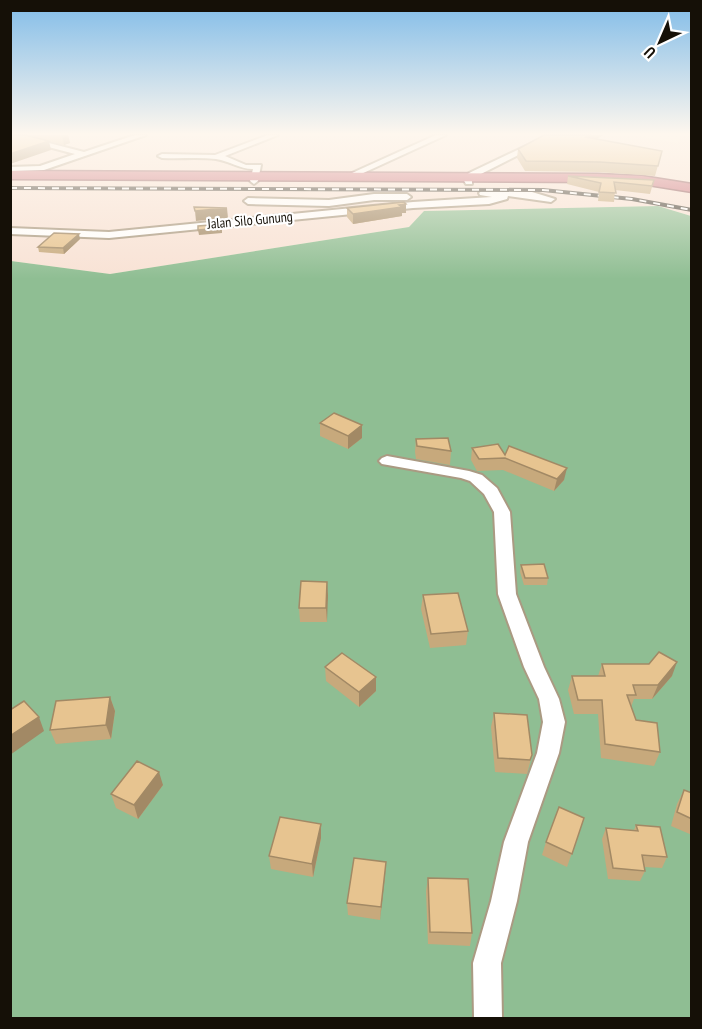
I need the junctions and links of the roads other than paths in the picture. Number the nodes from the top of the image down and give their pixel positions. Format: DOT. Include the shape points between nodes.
graph roads {
  1 [pos="431,183"];
  2 [pos="453,183"];
  3 [pos="488,183"];
  4 [pos="542,183"];
  5 [pos="622,183"];
  6 [pos="657,183"];
  7 [pos="474,184"];
  8 [pos="692,191"];
  9 [pos="551,199"];
  10 [pos="248,201"];
  11 [pos="10,231"];
  12 [pos="387,461"];
  13 [pos="488,1018"];
  1 -- 7 [label="highway"];
  2 -- 7 [label="highway"];
  3 -- 7 [label="highway"];
  4 -- 7 [label="highway"];
  5 -- 8 [label="highway"];
  6 -- 8 [label="highway"];
  7 -- 9 [label="street"];
  7 -- 10 [label="street" via="411,197"];
  7 -- 11 [label="street, Jalan Silo Gunung" via="504,197 109,235"];
  12 -- 13 [label="street" via="465,474 491,491 502,512 507,594 549,699 554,722 548,753 516,842 487,963"];
}
